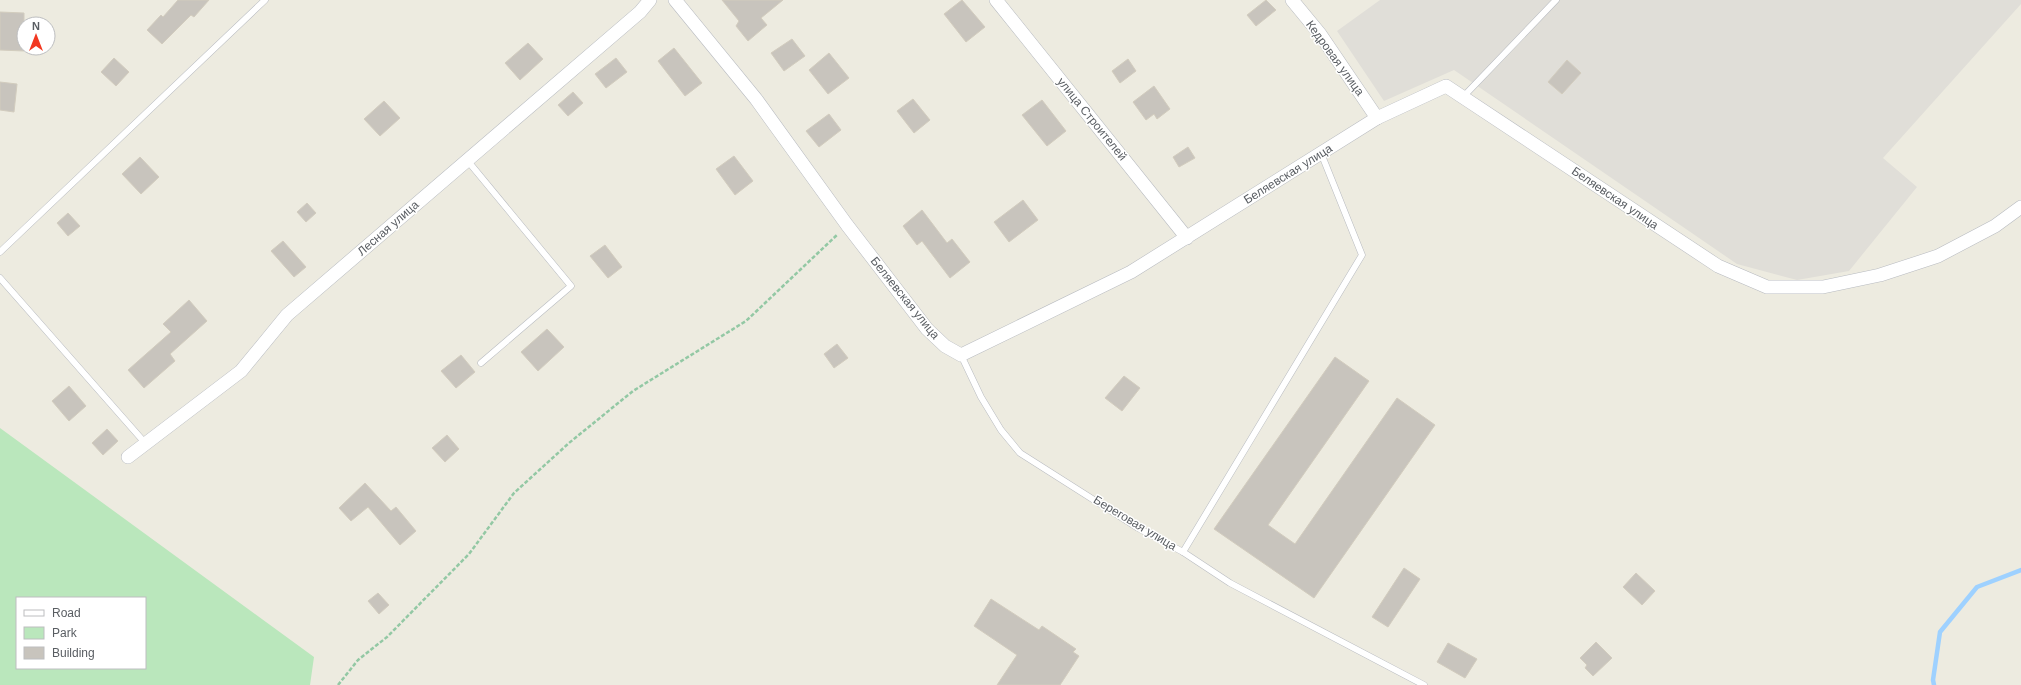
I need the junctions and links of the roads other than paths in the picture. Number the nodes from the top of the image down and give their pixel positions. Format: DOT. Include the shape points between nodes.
graph roads {
  1 [pos="265,0"];
  2 [pos="650,0"];
  3 [pos="675,0"];
  4 [pos="996,0"];
  5 [pos="1292,0"];
  6 [pos="1556,0"];
  7 [pos="1463,97"];
  8 [pos="1377,118"];
  9 [pos="1321,153"];
  10 [pos="467,160"];
  11 [pos="2021,207"];
  12 [pos="1187,238"];
  13 [pos="0,252"];
  14 [pos="0,278"];
  15 [pos="961,355"];
  16 [pos="481,363"];
  17 [pos="146,444"];
  18 [pos="128,458"];
  19 [pos="1183,552"];
  20 [pos="1424,685"];
  1 -- 13 [label="lane"];
  2 -- 10 [label="street, Лесная улица" via="640,12"];
  3 -- 15 [label="street, Беляевская улица" via="756,99 847,225 927,329 945,346"];
  4 -- 12 [label="street, улица Строителей"];
  5 -- 8 [label="street, Кедровая улица" via="1320,34"];
  6 -- 7 [label="lane"];
  7 -- 8 [label="street, Беляевская улица" via="1446,86"];
  7 -- 11 [label="street, Беляевская улица" via="1718,266 1767,287 1823,287 1888,272 1938,256 1995,226"];
  8 -- 9 [label="street, Беляевская улица"];
  9 -- 12 [label="street, Беляевская улица"];
  9 -- 19 [label="lane" via="1362,255"];
  10 -- 16 [label="lane" via="571,286"];
  10 -- 17 [label="street, Лесная улица" via="286,316 241,370"];
  12 -- 15 [label="street, Беляевская улица" via="1130,272"];
  14 -- 17 [label="lane"];
  15 -- 19 [label="lane, Береговая улица" via="981,397 1001,430 1020,453 1138,528"];
  17 -- 18 [label="street, Лесная улица"];
  19 -- 20 [label="lane, Береговая улица" via="1271,606"];
}
